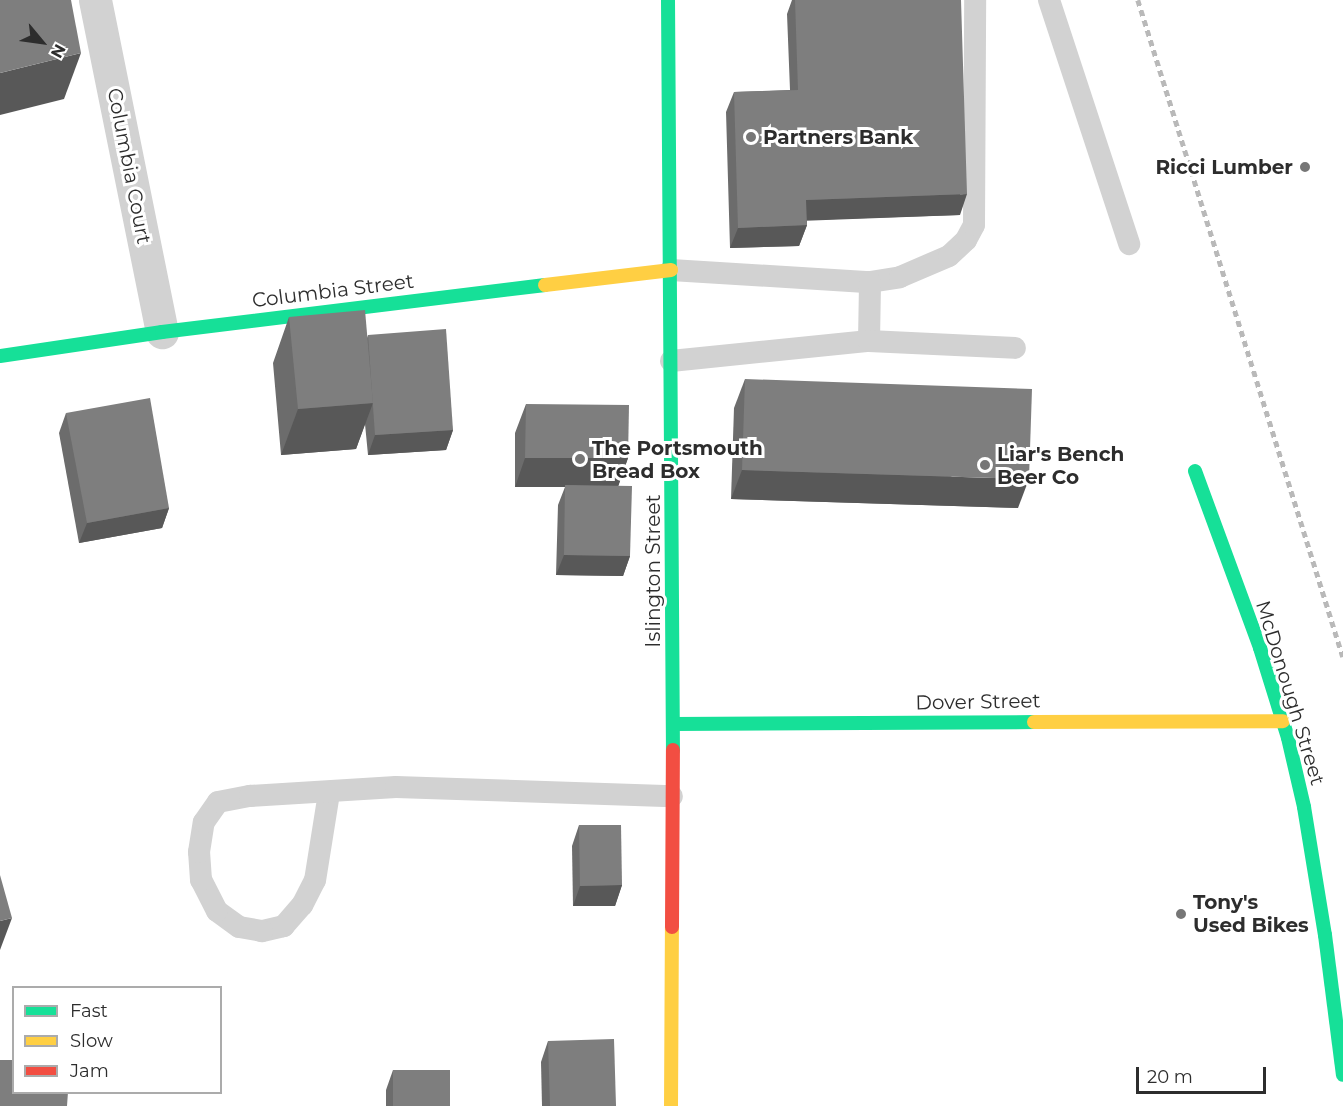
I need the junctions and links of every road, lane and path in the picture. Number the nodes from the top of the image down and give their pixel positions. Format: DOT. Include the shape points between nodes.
graph roads {
  1 [pos="95,0"];
  2 [pos="668,0"];
  3 [pos="975,0"];
  4 [pos="1049,0"];
  5 [pos="1129,244"];
  6 [pos="670,270"];
  7 [pos="870,282"];
  8 [pos="162,332"];
  9 [pos="869,341"];
  10 [pos="1016,348"];
  11 [pos="0,356"];
  12 [pos="671,361"];
  13 [pos="1195,471"];
  14 [pos="1283,721"];
  15 [pos="673,724"];
  16 [pos="329,793"];
  17 [pos="672,796"];
  18 [pos="1343,1075"];
  19 [pos="671,1106"];
  1 -- 8 [label="street, Columbia Court"];
  2 -- 6 [label="street, Islington Street"];
  3 -- 7 [label="lane" via="974,225 966,240 949,256 900,277"];
  4 -- 5 [label="lane"];
  6 -- 7 [label="lane"];
  6 -- 8 [label="street, Columbia Street"];
  6 -- 12 [label="street, Islington Street"];
  7 -- 9 [label="lane"];
  8 -- 11 [label="street, Columbia Street"];
  9 -- 10 [label="lane"];
  9 -- 12 [label="lane"];
  12 -- 15 [label="street, Islington Street"];
  13 -- 14 [label="street, McDonough Street"];
  14 -- 15 [label="street, Dover Street"];
  14 -- 18 [label="street, McDonough Street" via="1304,807"];
  15 -- 17 [label="street, Islington Street"];
  16 -- 16 [label="lane" via="250,796 219,802 204,822 200,852 201,880 217,910 239,927 262,932 284,926 302,905 315,880"];
  16 -- 17 [label="lane" via="396,787"];
  17 -- 19 [label="street, Islington Street"];
}
